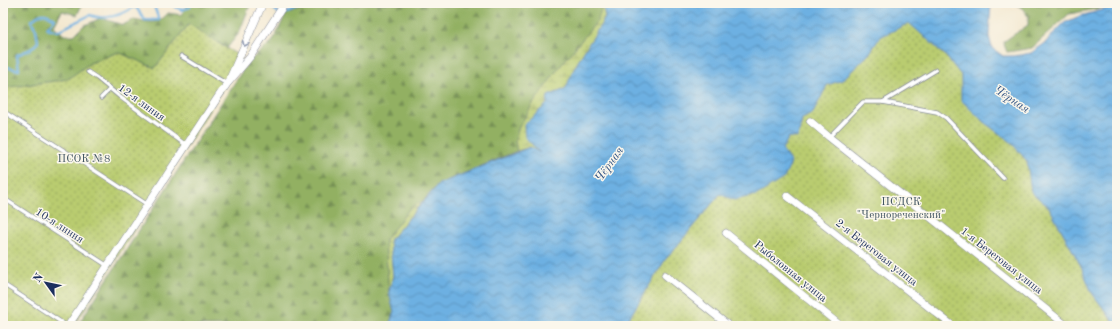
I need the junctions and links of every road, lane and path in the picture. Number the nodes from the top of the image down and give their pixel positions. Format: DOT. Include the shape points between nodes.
graph roads {
  1 [pos="285,3"];
  2 [pos="262,6"];
  3 [pos="181,56"];
  4 [pos="936,70"];
  5 [pos="88,72"];
  6 [pos="227,84"];
  7 [pos="110,89"];
  8 [pos="101,98"];
  9 [pos="883,102"];
  10 [pos="3,111"];
  11 [pos="810,121"];
  12 [pos="829,137"];
  13 [pos="187,145"];
  14 [pos="1004,178"];
  15 [pos="787,196"];
  16 [pos="3,198"];
  17 [pos="148,205"];
  18 [pos="726,233"];
  19 [pos="108,266"];
  20 [pos="666,275"];
  21 [pos="3,284"];
  22 [pos="68,326"];
  23 [pos="729,326"];
  24 [pos="841,326"];
  25 [pos="953,326"];
  26 [pos="1067,326"];
  1 -- 6 [label="street" via="250,57"];
  2 -- 6 [label="street, one-way"];
  3 -- 6 [label="lane"];
  4 -- 9 [label="lane"];
  5 -- 7 [label="lane, 12-я линия"];
  6 -- 13 [label="street"];
  7 -- 8 [label="lane"];
  7 -- 13 [label="lane, 12-я линия"];
  9 -- 12 [label="lane" via="863,102"];
  9 -- 14 [label="lane" via="937,112 946,118"];
  10 -- 17 [label="lane"];
  11 -- 12 [label="street, 1-я Береговая улица"];
  12 -- 26 [label="street, 1-я Береговая улица"];
  13 -- 17 [label="street"];
  15 -- 25 [label="street, 2-я Береговая улица"];
  16 -- 19 [label="lane, 10-я линия"];
  17 -- 19 [label="street"];
  18 -- 24 [label="street, Рыболовная улица"];
  19 -- 22 [label="street"];
  20 -- 23 [label="street"];
  21 -- 22 [label="lane"];
}
